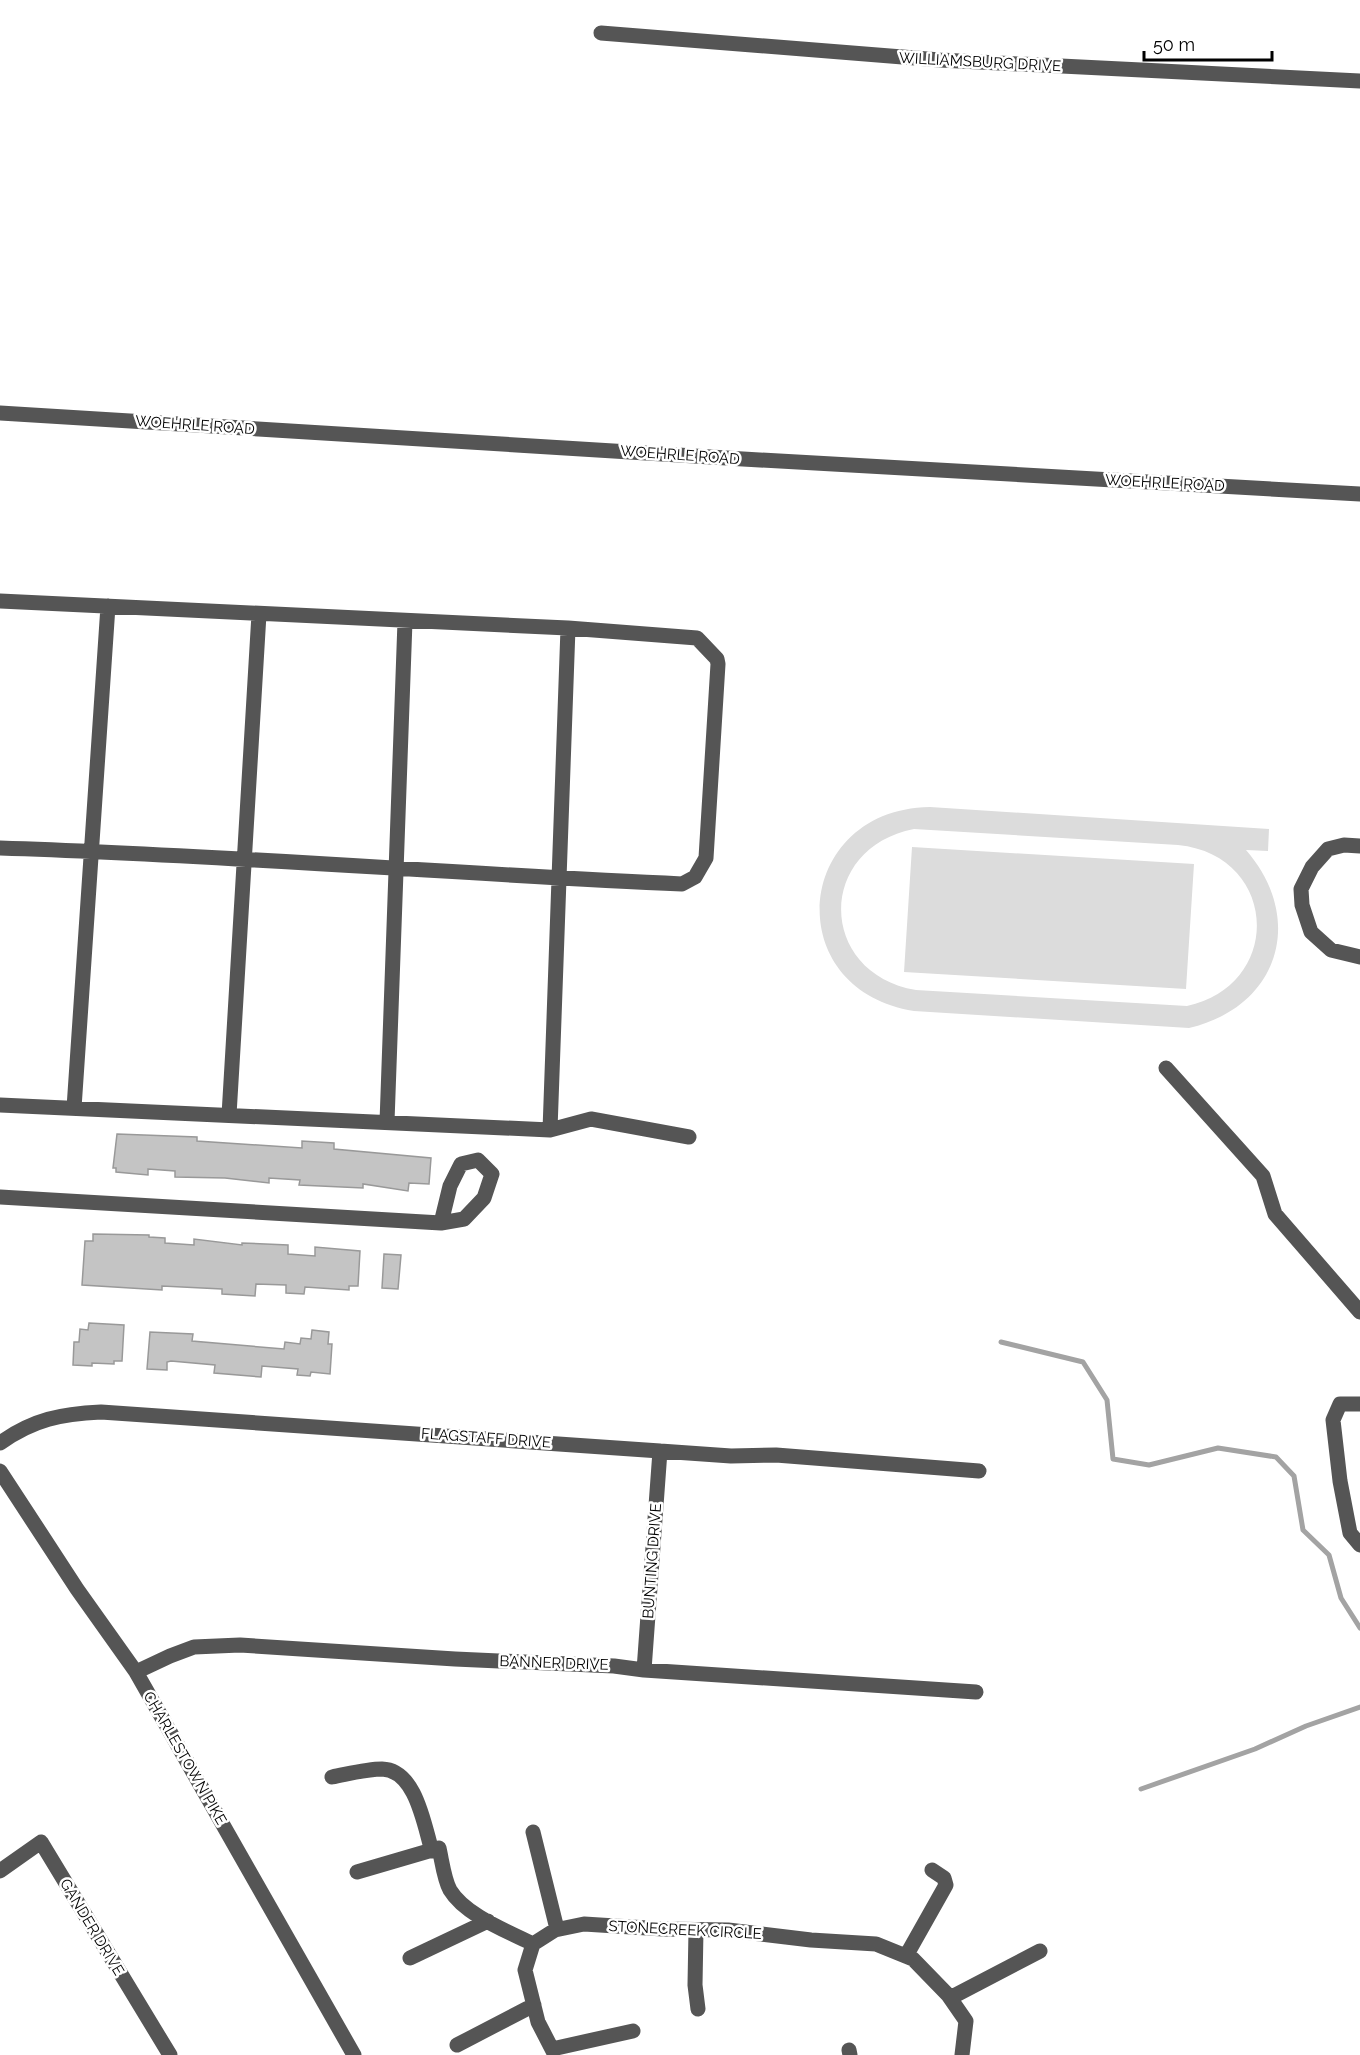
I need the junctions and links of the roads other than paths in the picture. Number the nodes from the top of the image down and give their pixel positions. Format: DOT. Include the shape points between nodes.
graph roads {
  1 [pos="601,33"];
  2 [pos="1360,81"];
  3 [pos="0,413"];
  4 [pos="1360,494"];
  5 [pos="0,601"];
  6 [pos="108,606"];
  7 [pos="259,614"];
  8 [pos="405,621"];
  9 [pos="568,628"];
  10 [pos="1360,846"];
  11 [pos="0,848"];
  12 [pos="92,851"];
  13 [pos="244,858"];
  14 [pos="396,867"];
  15 [pos="559,879"];
  16 [pos="1360,957"];
  17 [pos="1166,1068"];
  18 [pos="0,1105"];
  19 [pos="74,1108"];
  20 [pos="229,1115"];
  21 [pos="387,1122"];
  22 [pos="550,1130"];
  23 [pos="688,1137"];
  24 [pos="0,1197"];
  25 [pos="441,1223"];
  26 [pos="1360,1312"];
  27 [pos="1360,1404"];
  28 [pos="0,1443"];
  29 [pos="660,1451"];
  30 [pos="0,1471"];
  31 [pos="979,1471"];
  32 [pos="1360,1545"];
  33 [pos="644,1670"];
  34 [pos="136,1672"];
  35 [pos="976,1692"];
  36 [pos="332,1778"];
  37 [pos="533,1832"];
  38 [pos="432,1851"];
  39 [pos="932,1870"];
  40 [pos="0,1871"];
  41 [pos="357,1872"];
  42 [pos="488,1921"];
  43 [pos="556,1929"];
  44 [pos="696,1930"];
  45 [pos="533,1944"];
  46 [pos="1040,1951"];
  47 [pos="906,1956"];
  48 [pos="410,1958"];
  49 [pos="950,1998"];
  50 [pos="534,2005"];
  51 [pos="698,2009"];
  52 [pos="633,2031"];
  53 [pos="457,2045"];
  54 [pos="554,2052"];
  55 [pos="170,2055"];
  56 [pos="354,2055"];
  57 [pos="962,2055"];
  1 -- 2 [label="street, WILLIAMSBURG DRIVE" via="940,60"];
  3 -- 4 [label="street, WOEHRLE ROAD"];
  5 -- 6 [label="street"];
  6 -- 7 [label="street"];
  6 -- 12 [label="street"];
  7 -- 8 [label="street"];
  7 -- 13 [label="street"];
  8 -- 9 [label="street"];
  8 -- 14 [label="street"];
  9 -- 15 [label="street"];
  9 -- 15 [label="street" via="697,638 718,664 706,858 701,869 682,884"];
  10 -- 16 [label="street" via="1328,849 1312,867 1301,889 1311,932 1331,950"];
  11 -- 12 [label="street"];
  12 -- 13 [label="street"];
  12 -- 19 [label="street"];
  13 -- 14 [label="street"];
  13 -- 20 [label="street"];
  14 -- 15 [label="street"];
  14 -- 21 [label="street"];
  15 -- 22 [label="street"];
  17 -- 26 [label="street" via="1263,1176 1275,1214"];
  18 -- 19 [label="street"];
  19 -- 20 [label="street"];
  20 -- 21 [label="street"];
  21 -- 22 [label="street"];
  22 -- 23 [label="street" via="591,1119"];
  24 -- 25 [label="street"];
  27 -- 32 [label="street" via="1340,1404 1333,1420 1350,1533"];
  28 -- 29 [label="street, FLAGSTAFF DRIVE" via="37,1422 68,1414 101,1412"];
  29 -- 31 [label="street, FLAGSTAFF DRIVE" via="776,1455"];
  29 -- 33 [label="street, BUNTING DRIVE"];
  30 -- 34 [label="street, CHARLESTOWN PIKE" via="76,1589"];
  33 -- 34 [label="street, BANNER DRIVE" via="614,1665 240,1645 194,1647"];
  33 -- 35 [label="street, BANNER DRIVE"];
  34 -- 56 [label="street, CHARLESTOWN PIKE"];
  36 -- 38 [label="street" via="385,1769 402,1776 412,1788"];
  37 -- 43 [label="street"];
  38 -- 41 [label="street"];
  38 -- 42 [label="street" via="439,1848 449,1888 459,1901"];
  39 -- 47 [label="street" via="944,1878 946,1885"];
  40 -- 55 [label="street, GANDER DRIVE" via="41,1842"];
  42 -- 45 [label="street"];
  42 -- 48 [label="street"];
  43 -- 44 [label="street, STONECREEK CIRCLE" via="584,1924"];
  43 -- 45 [label="street, STONECREEK CIRCLE"];
  44 -- 47 [label="street, STONECREEK CIRCLE" via="876,1944"];
  44 -- 51 [label="street"];
  45 -- 50 [label="street" via="525,1970"];
  46 -- 49 [label="street"];
  47 -- 49 [label="street, STONECREEK CIRCLE"];
  49 -- 57 [label="street, STONECREEK CIRCLE" via="966,2021"];
  50 -- 53 [label="street"];
  50 -- 54 [label="street"];
  52 -- 54 [label="street"];
}
